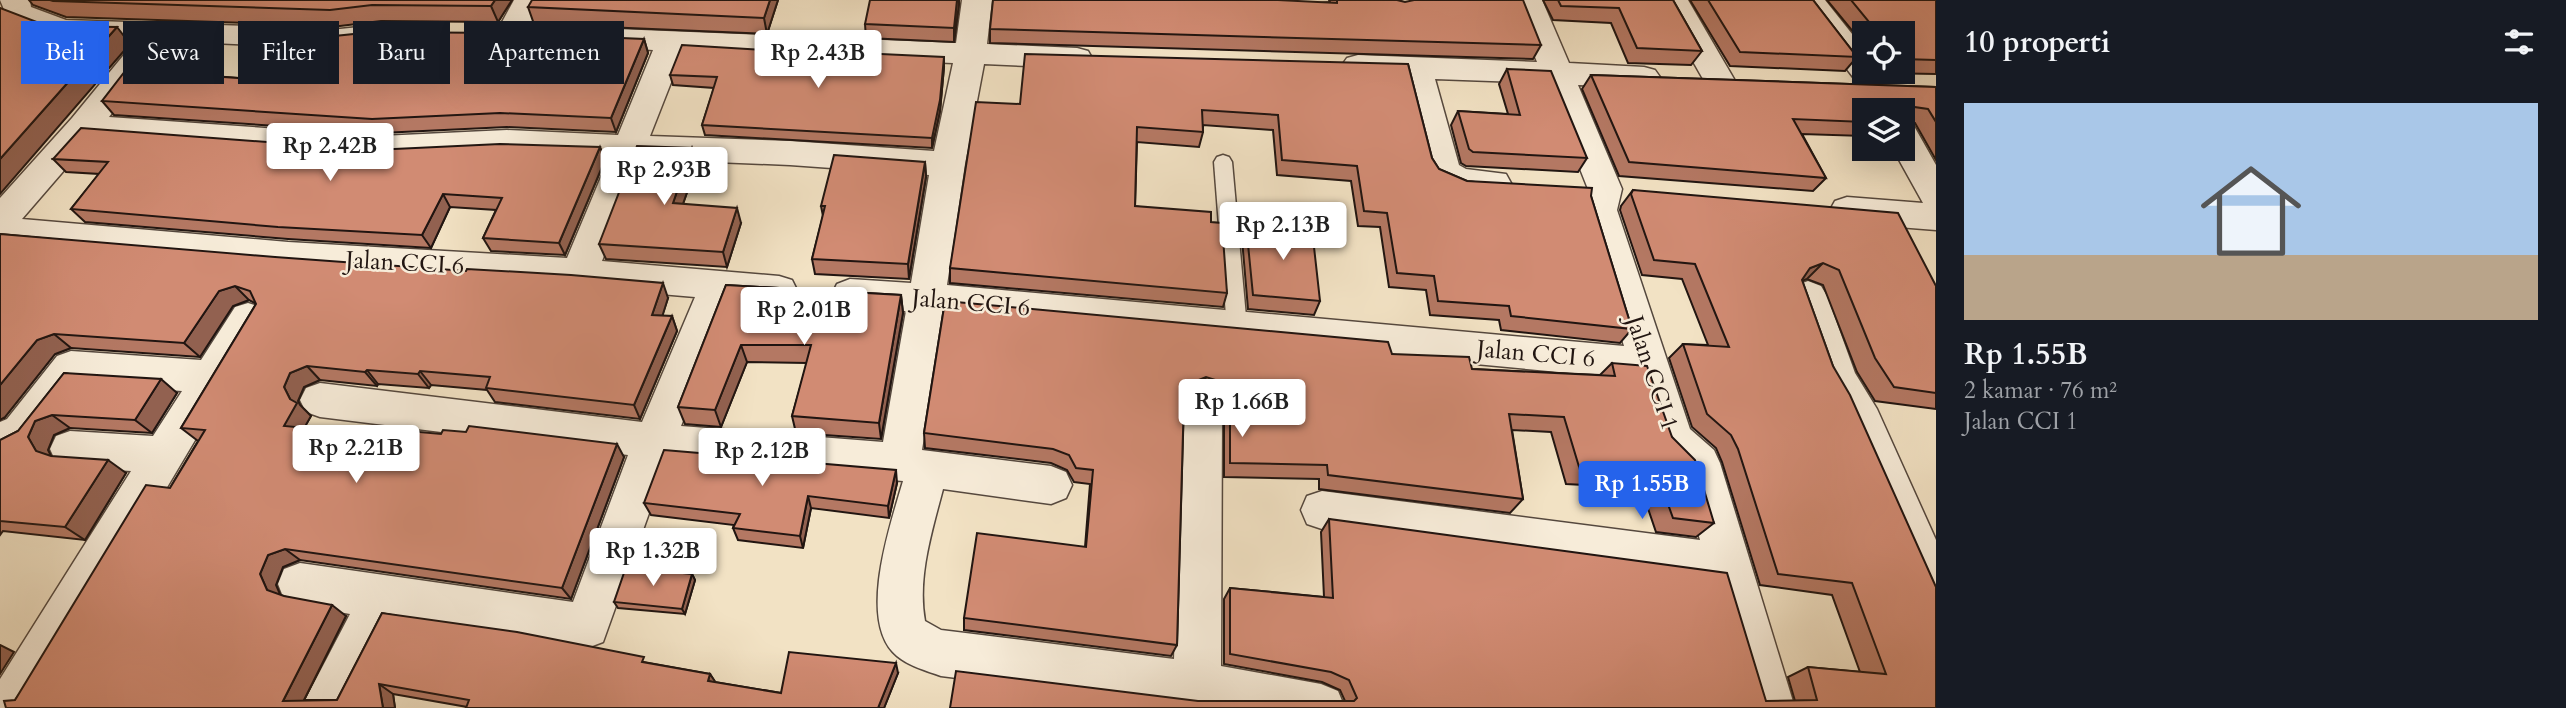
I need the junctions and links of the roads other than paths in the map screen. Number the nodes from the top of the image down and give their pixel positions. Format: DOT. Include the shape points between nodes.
graph roads {
  1 [pos="14,0"];
  2 [pos="529,0"];
  3 [pos="976,0"];
  4 [pos="1527,0"];
  5 [pos="1673,0"];
  6 [pos="1809,0"];
  7 [pos="0,12"];
  8 [pos="123,31"];
  9 [pos="224,34"];
  10 [pos="353,37"];
  11 [pos="671,41"];
  12 [pos="970,56"];
  13 [pos="1110,59"];
  14 [pos="1852,59"];
  15 [pos="1333,64"];
  16 [pos="1417,68"];
  17 [pos="1557,74"];
  18 [pos="123,77"];
  19 [pos="84,126"];
  20 [pos="631,148"];
  21 [pos="1915,158"];
  22 [pos="1223,162"];
  23 [pos="948,164"];
  24 [pos="1525,185"];
  25 [pos="1565,187"];
  26 [pos="1622,191"];
  27 [pos="1936,196"];
  28 [pos="1815,208"];
  29 [pos="1936,217"];
  30 [pos="0,221"];
  31 [pos="0,230"];
  32 [pos="579,273"];
  33 [pos="718,286"];
  34 [pos="1808,296"];
  35 [pos="927,298"];
  36 [pos="248,318"];
  37 [pos="1237,328"];
  38 [pos="1648,364"];
  39 [pos="210,377"];
  40 [pos="320,400"];
  41 [pos="1202,412"];
  42 [pos="654,441"];
  43 [pos="0,443"];
  44 [pos="70,449"];
  45 [pos="164,455"];
  46 [pos="914,466"];
  47 [pos="1051,485"];
  48 [pos="1322,510"];
  49 [pos="1728,564"];
  50 [pos="300,584"];
  51 [pos="1936,590"];
  52 [pos="383,598"];
  53 [pos="1197,685"];
  54 [pos="1149,693"];
  55 [pos="9,708"];
  56 [pos="325,708"];
  57 [pos="1321,708"];
  58 [pos="1771,708"];
  1 -- 7 [label="street"];
  1 -- 8 [label="street" via="18,12 62,30"];
  2 -- 11 [label="street" via="523,36"];
  3 -- 12 [label="street"];
  4 -- 17 [label="street, Jalan CCI 1"];
  5 -- 17 [label="street" via="1708,79"];
  6 -- 14 [label="street"];
  9 -- 10 [label="street"];
  11 -- 12 [label="street"];
  11 -- 20 [label="street"];
  12 -- 13 [label="street"];
  12 -- 23 [label="street"];
  15 -- 16 [label="street"];
  16 -- 17 [label="street"];
  16 -- 24 [label="street" via="1444,172 1458,181"];
  17 -- 26 [label="street, Jalan CCI 1"];
  18 -- 19 [label="street"];
  19 -- 20 [label="street" via="381,148 507,142"];
  19 -- 30 [label="street"];
  20 -- 23 [label="street"];
  20 -- 32 [label="street"];
  21 -- 27 [label="street"];
  22 -- 37 [label="lane"];
  23 -- 35 [label="street"];
  25 -- 26 [label="street"];
  26 -- 38 [label="street, Jalan CCI 1" via="1600,210"];
  28 -- 29 [label="street"];
  31 -- 32 [label="street, Jalan CCI 6" via="288,256"];
  32 -- 33 [label="street, Jalan CCI 6"];
  33 -- 35 [label="street, Jalan CCI 6"];
  33 -- 42 [label="street"];
  34 -- 51 [label="street" via="1838,379 1857,409"];
  35 -- 37 [label="street, Jalan CCI 6"];
  35 -- 46 [label="street"];
  36 -- 39 [label="street"];
  37 -- 38 [label="street, Jalan CCI 6"];
  38 -- 49 [label="street, Jalan CCI 1" via="1673,439 1699,463"];
  39 -- 43 [label="street" via="71,367 22,431"];
  39 -- 45 [label="street"];
  40 -- 42 [label="street"];
  41 -- 53 [label="street"];
  42 -- 46 [label="street"];
  42 -- 52 [label="street" via="587,626"];
  44 -- 45 [label="street"];
  45 -- 55 [label="street"];
  46 -- 47 [label="street"];
  46 -- 54 [label="street" via="901,587 903,627 917,645"];
  48 -- 49 [label="street"];
  49 -- 58 [label="street, Jalan CCI 1"];
  50 -- 52 [label="street"];
  52 -- 56 [label="street"];
  53 -- 54 [label="street"];
  53 -- 57 [label="street"];
}
